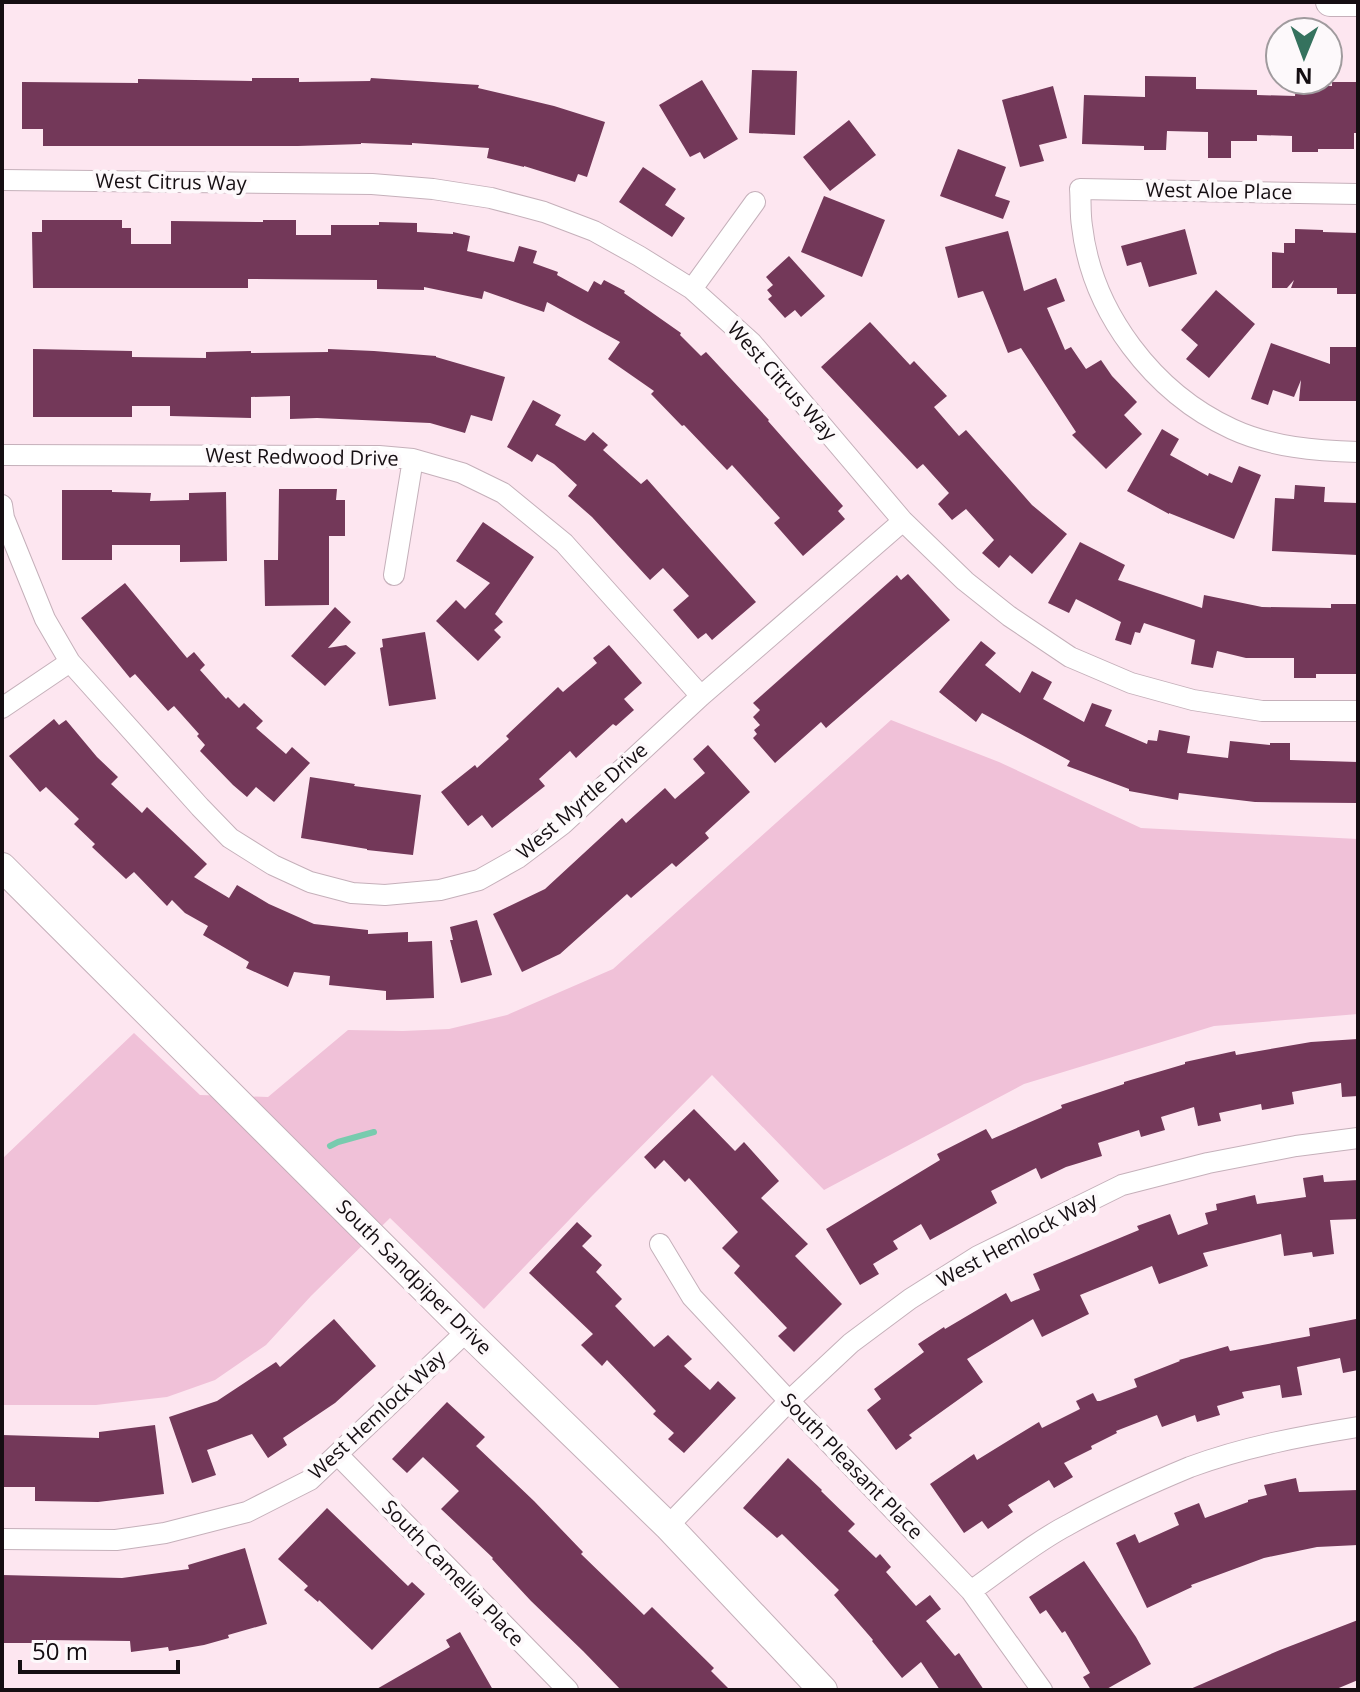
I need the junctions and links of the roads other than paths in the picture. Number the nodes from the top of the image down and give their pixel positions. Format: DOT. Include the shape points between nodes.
graph roads {
  1 [pos="1330,2"];
  2 [pos="1347,2"];
  3 [pos="1358,2"];
  4 [pos="2,180"];
  5 [pos="1358,194"];
  6 [pos="755,202"];
  7 [pos="692,289"];
  8 [pos="1358,452"];
  9 [pos="2,455"];
  10 [pos="413,459"];
  11 [pos="2,505"];
  12 [pos="903,521"];
  13 [pos="394,575"];
  14 [pos="70,662"];
  15 [pos="701,696"];
  16 [pos="2,708"];
  17 [pos="1358,711"];
  18 [pos="2,867"];
  19 [pos="1358,1138"];
  20 [pos="660,1244"];
  21 [pos="467,1331"];
  22 [pos="789,1401"];
  23 [pos="1358,1427"];
  24 [pos="338,1455"];
  25 [pos="668,1526"];
  26 [pos="2,1539"];
  27 [pos="971,1591"];
  28 [pos="563,1688"];
  29 [pos="823,1690"];
  30 [pos="1042,1690"];
  1 -- 2 [label="street"];
  2 -- 3 [label="street"];
  4 -- 7 [label="street, West Citrus Way" via="372,184 491,198 594,231"];
  5 -- 8 [label="street, West Aloe Place" via="1080,189 1082,226 1105,306 1133,349 1164,382 1191,406 1234,430 1279,444"];
  6 -- 7 [label="street"];
  7 -- 12 [label="street, West Citrus Way" via="752,343"];
  9 -- 10 [label="street, West Redwood Drive"];
  10 -- 13 [label="street"];
  10 -- 15 [label="street, West Redwood Drive" via="462,473 503,493 564,543"];
  11 -- 14 [label="street, West Myrtle Drive" via="45,619"];
  12 -- 15 [label="street, West Myrtle Drive"];
  12 -- 17 [label="street, West Citrus Way" via="1009,616 1070,657 1131,683 1262,711"];
  14 -- 15 [label="street, West Myrtle Drive" via="230,838 310,882 385,895 479,880 518,858 563,824"];
  14 -- 16 [label="street"];
  18 -- 21 [label="street, South Sandpiper Drive"];
  19 -- 22 [label="street, West Hemlock Way" via="1208,1163 1122,1185 978,1256 910,1299 851,1343"];
  20 -- 22 [label="street, South Pleasant Place" via="692,1297"];
  21 -- 24 [label="street, West Hemlock Way"];
  21 -- 25 [label="street, South Sandpiper Drive"];
  22 -- 25 [label="street, West Hemlock Way"];
  22 -- 27 [label="street, South Pleasant Place"];
  23 -- 27 [label="street" via="1248,1449 1192,1467 1065,1526"];
  24 -- 26 [label="street, West Hemlock Way" via="280,1497 206,1524 116,1540"];
  24 -- 28 [label="street, South Camellia Place"];
  25 -- 29 [label="street, South Sandpiper Drive"];
  27 -- 30 [label="street, South Pleasant Place"];
}
